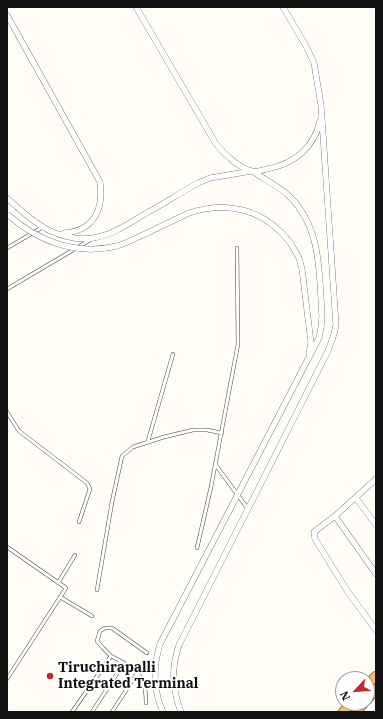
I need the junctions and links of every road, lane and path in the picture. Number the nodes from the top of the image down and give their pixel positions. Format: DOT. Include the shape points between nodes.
graph roads {
  1 [pos="136,7"];
  2 [pos="283,7"];
  3 [pos="7,15"];
  4 [pos="321,105"];
  5 [pos="252,171"];
  6 [pos="7,198"];
  7 [pos="7,214"];
  8 [pos="45,228"];
  9 [pos="91,239"];
  10 [pos="7,248"];
  11 [pos="237,248"];
  12 [pos="7,289"];
  13 [pos="173,354"];
  14 [pos="305,366"];
  15 [pos="7,412"];
  16 [pos="222,433"];
  17 [pos="148,441"];
  18 [pos="215,464"];
  19 [pos="376,479"];
  20 [pos="238,494"];
  21 [pos="356,498"];
  22 [pos="248,509"];
  23 [pos="335,516"];
  24 [pos="79,522"];
  25 [pos="376,525"];
  26 [pos="7,547"];
  27 [pos="197,548"];
  28 [pos="75,555"];
  29 [pos="376,574"];
  30 [pos="58,583"];
  31 [pos="96,590"];
  32 [pos="60,597"];
  33 [pos="92,616"];
  34 [pos="376,630"];
  35 [pos="146,653"];
  36 [pos="111,656"];
  37 [pos="124,663"];
  38 [pos="138,672"];
  39 [pos="7,679"];
  40 [pos="146,702"];
  41 [pos="72,712"];
  42 [pos="92,712"];
  43 [pos="112,712"];
  44 [pos="162,712"];
  45 [pos="181,712"];
  1 -- 5 [label="street" via="216,144 228,157"];
  2 -- 4 [label="street" via="314,63"];
  3 -- 8 [label="street" via="100,182 101,202 88,224 71,232 58,233"];
  4 -- 5 [label="street" via="317,131 303,153 279,166"];
  4 -- 22 [label="street" via="336,314 334,334 328,351"];
  5 -- 9 [label="street" via="210,178 198,183 119,229"];
  5 -- 14 [label="street" via="296,203 315,239 321,328 316,346"];
  6 -- 8 [label="street"];
  7 -- 14 [label="street, bridge" via="25,229 47,241 58,245 92,249 118,246 199,210 232,208 263,218 283,233 299,258 311,342"];
  8 -- 9 [label="street" via="59,234"];
  8 -- 10 [label="lane"];
  9 -- 12 [label="lane"];
  11 -- 16 [label="lane" via="238,344"];
  13 -- 17 [label="lane"];
  14 -- 20 [label="street"];
  15 -- 24 [label="lane" via="19,431 87,483 90,489"];
  16 -- 17 [label="lane" via="193,430"];
  16 -- 18 [label="lane"];
  17 -- 31 [label="lane" via="129,450 120,460"];
  18 -- 20 [label="lane"];
  18 -- 27 [label="lane"];
  19 -- 21 [label="street"];
  20 -- 22 [label="lane"];
  20 -- 44 [label="street" via="160,644 155,678"];
  21 -- 23 [label="street"];
  21 -- 25 [label="street"];
  22 -- 45 [label="street" via="176,654 173,687"];
  23 -- 29 [label="street"];
  23 -- 34 [label="street" via="314,532 315,539 348,592"];
  26 -- 30 [label="lane"];
  28 -- 30 [label="lane"];
  30 -- 32 [label="lane" via="66,588"];
  32 -- 33 [label="lane"];
  32 -- 39 [label="lane"];
  35 -- 36 [label="lane" via="112,628 105,628 100,631 97,641"];
  36 -- 37 [label="lane"];
  36 -- 41 [label="lane"];
  37 -- 38 [label="lane"];
  37 -- 42 [label="lane"];
  38 -- 40 [label="lane" via="144,686"];
  38 -- 43 [label="lane"];
}
